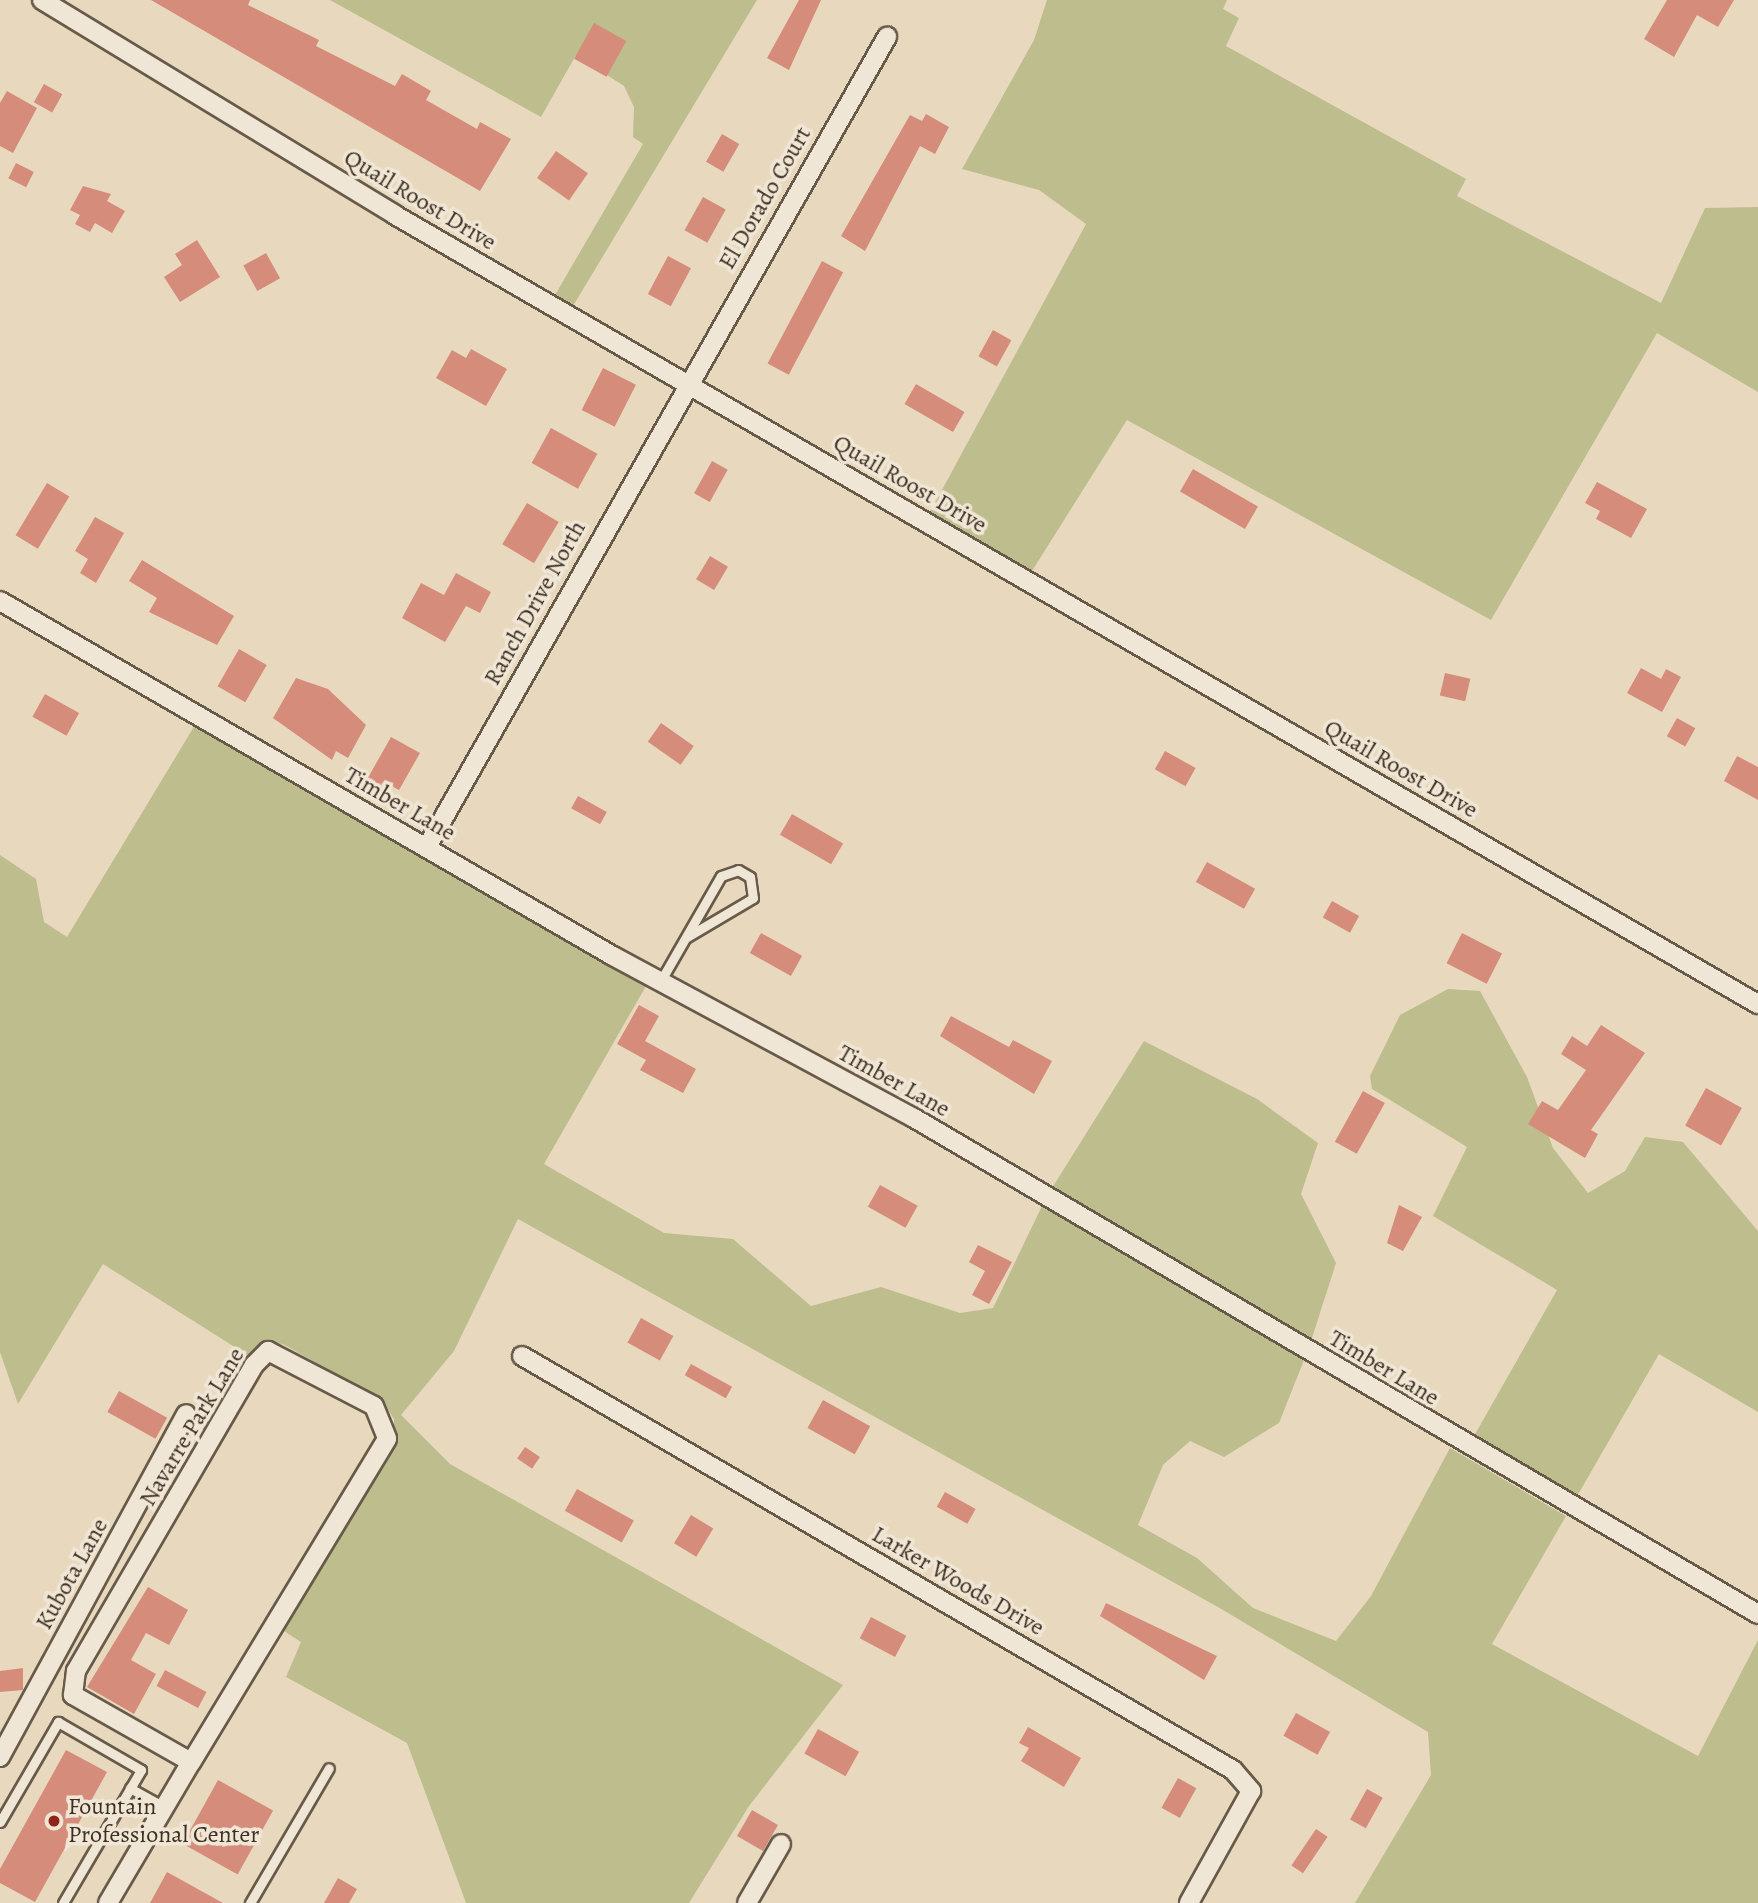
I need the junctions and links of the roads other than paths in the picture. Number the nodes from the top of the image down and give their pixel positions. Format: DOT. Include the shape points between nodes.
graph roads {
  1 [pos="42,0"];
  2 [pos="887,37"];
  3 [pos="687,383"];
  4 [pos="0,601"];
  5 [pos="427,847"];
  6 [pos="687,937"];
  7 [pos="660,982"];
  8 [pos="1758,1004"];
  9 [pos="522,1356"];
  10 [pos="186,1414"];
  11 [pos="1758,1614"];
  12 [pos="0,1757"];
  13 [pos="191,1762"];
  14 [pos="329,1768"];
  15 [pos="130,1788"];
  16 [pos="164,1807"];
  17 [pos="0,1822"];
  18 [pos="781,1844"];
  19 [pos="63,1903"];
  20 [pos="108,1903"];
  21 [pos="250,1903"];
  22 [pos="747,1903"];
  23 [pos="1189,1903"];
  1 -- 3 [label="street, Quail Roost Drive" via="395,215"];
  2 -- 3 [label="street, El Dorado Court"];
  3 -- 5 [label="street, Ranch Drive North"];
  3 -- 8 [label="street, Quail Roost Drive"];
  4 -- 5 [label="street, Timber Lane"];
  5 -- 7 [label="street, Timber Lane"];
  6 -- 6 [label="lane" via="721,876 738,870 750,877 753,898"];
  6 -- 7 [label="lane"];
  7 -- 11 [label="street, Timber Lane" via="914,1118"];
  9 -- 23 [label="street, Larker Woods Drive" via="1233,1770 1251,1791"];
  10 -- 12 [label="street, Kubota Lane"];
  13 -- 13 [label="street, Navarre Park Lane" via="387,1440 374,1406 268,1351 254,1365 76,1671 73,1695"];
  13 -- 16 [label="street, Navarre Park Lane"];
  14 -- 21 [label="lane"];
  15 -- 16 [label="lane"];
  15 -- 17 [label="lane" via="141,1770 58,1722"];
  15 -- 19 [label="lane"];
  16 -- 20 [label="street, Navarre Park Lane"];
  18 -- 22 [label="street"];
}
